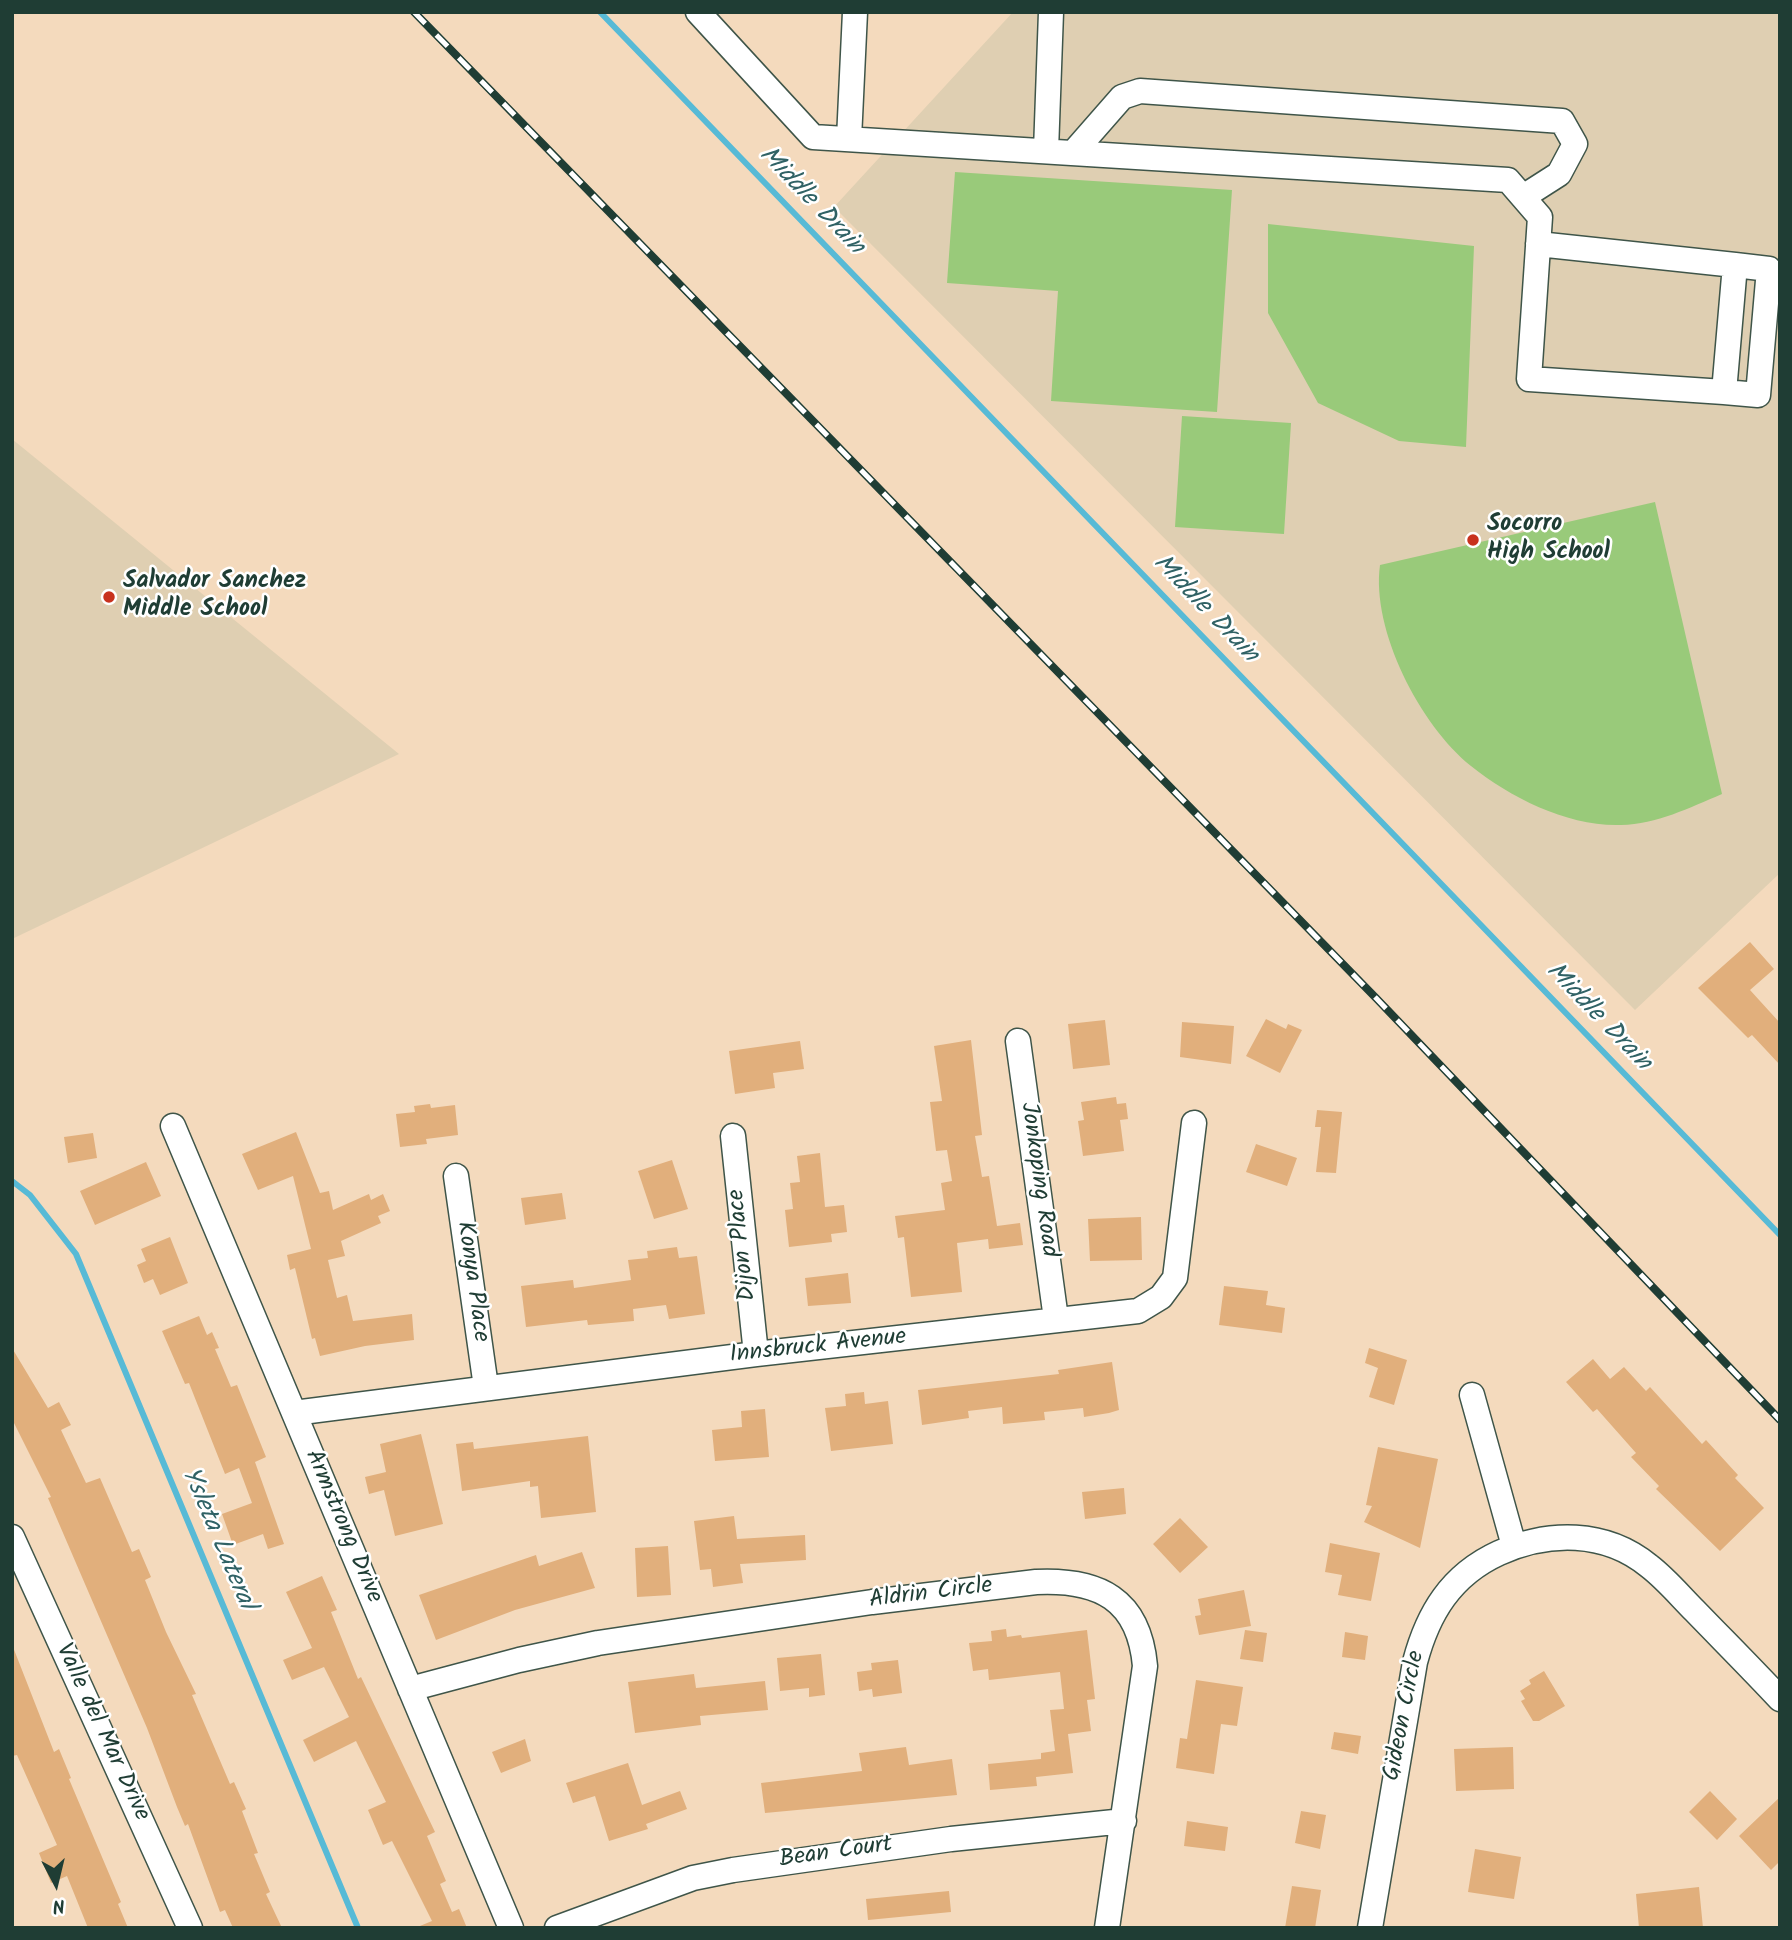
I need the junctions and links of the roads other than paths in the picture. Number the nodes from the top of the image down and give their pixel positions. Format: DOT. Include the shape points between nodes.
graph roads {
  1 [pos="698,12"];
  2 [pos="855,12"];
  3 [pos="1051,12"];
  4 [pos="849,139"];
  5 [pos="1046,151"];
  6 [pos="1073,153"];
  7 [pos="1523,197"];
  8 [pos="1538,244"];
  9 [pos="1735,265"];
  10 [pos="1775,268"];
  11 [pos="1724,392"];
  12 [pos="1018,1041"];
  13 [pos="1194,1124"];
  14 [pos="173,1126"];
  15 [pos="733,1136"];
  16 [pos="456,1176"];
  17 [pos="1056,1319"];
  18 [pos="756,1354"];
  19 [pos="485,1387"];
  20 [pos="1472,1395"];
  21 [pos="294,1412"];
  22 [pos="12,1537"];
  23 [pos="1514,1546"];
  24 [pos="410,1689"];
  25 [pos="1780,1699"];
  26 [pos="1124,1821"];
  27 [pos="190,1928"];
  28 [pos="511,1928"];
  29 [pos="557,1928"];
  30 [pos="1107,1928"];
  31 [pos="1370,1928"];
  1 -- 4 [label="street" via="813,137"];
  2 -- 4 [label="street"];
  3 -- 5 [label="street"];
  4 -- 5 [label="street"];
  5 -- 6 [label="street"];
  6 -- 7 [label="street" via="1508,180"];
  6 -- 7 [label="street" via="1122,97 1140,90 1562,121 1575,144 1559,174"];
  7 -- 8 [label="street" via="1540,216"];
  8 -- 9 [label="street"];
  8 -- 11 [label="street" via="1529,379"];
  9 -- 10 [label="street"];
  9 -- 11 [label="street"];
  10 -- 11 [label="street" via="1758,396"];
  12 -- 17 [label="street, Jonkoping Road"];
  13 -- 17 [label="street, Innsbruck Avenue" via="1179,1263 1169,1289 1138,1311"];
  14 -- 21 [label="street, Armstrong Drive"];
  15 -- 18 [label="street, Dijon Place"];
  16 -- 19 [label="street, Konya Place"];
  17 -- 18 [label="street, Innsbruck Avenue"];
  18 -- 19 [label="street, Innsbruck Avenue"];
  19 -- 21 [label="street, Innsbruck Avenue"];
  20 -- 23 [label="street"];
  21 -- 24 [label="street, Armstrong Drive"];
  22 -- 27 [label="street, Valle del Mar Drive"];
  23 -- 25 [label="street, Gideon Circle" via="1532,1540 1581,1537 1621,1548 1649,1566"];
  23 -- 31 [label="street, Gideon Circle" via="1466,1572 1438,1601 1423,1632"];
  24 -- 26 [label="street, Aldrin Circle" via="598,1643 886,1600 1072,1582 1122,1604 1139,1630 1143,1646 1143,1687"];
  24 -- 28 [label="street, Armstrong Drive"];
  26 -- 29 [label="street, Bean Court" via="951,1839 733,1870 694,1878"];
  26 -- 30 [label="street, Aldrin Circle"];
}
